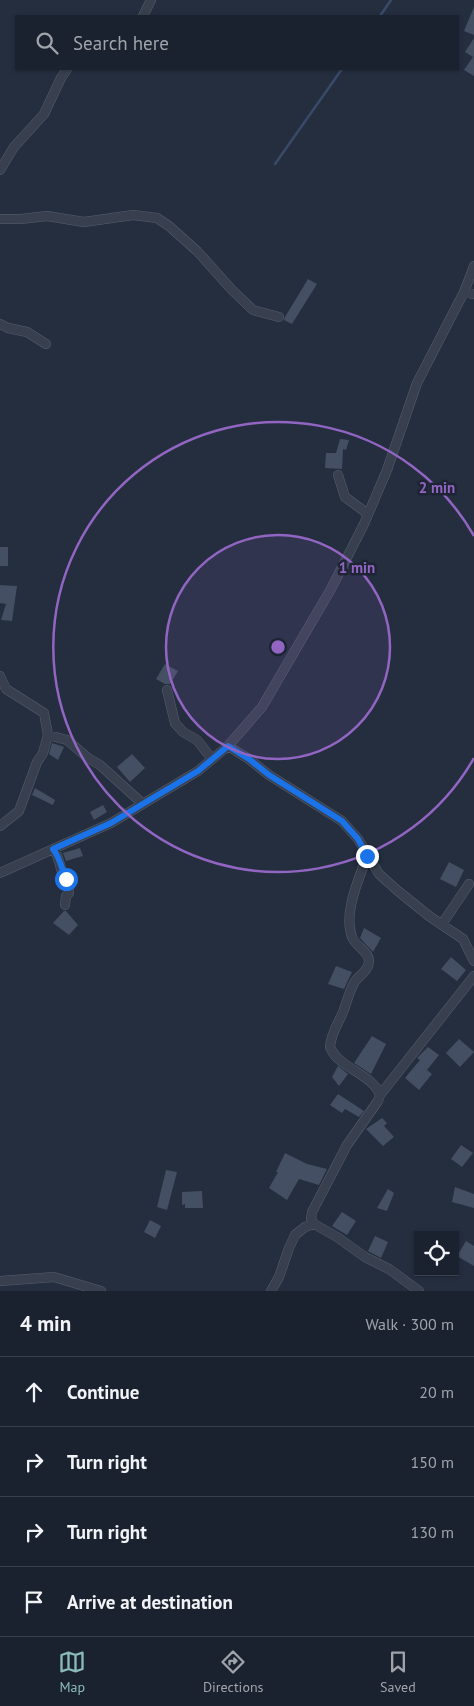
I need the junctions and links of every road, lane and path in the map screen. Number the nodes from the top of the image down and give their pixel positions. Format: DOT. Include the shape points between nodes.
graph roads {
  1 [pos="151,0"];
  2 [pos="144,15"];
  3 [pos="67,70"];
  4 [pos="0,170"];
  5 [pos="0,219"];
  6 [pos="474,266"];
  7 [pos="464,292"];
  8 [pos="474,294"];
  9 [pos="279,317"];
  10 [pos="0,324"];
  11 [pos="46,344"];
  12 [pos="338,474"];
  13 [pos="368,514"];
  14 [pos="0,676"];
  15 [pos="167,690"];
  16 [pos="48,735"];
  17 [pos="228,746"];
  18 [pos="212,759"];
  19 [pos="143,804"];
  20 [pos="0,826"];
  21 [pos="53,849"];
  22 [pos="367,856"];
  23 [pos="0,873"];
  24 [pos="469,884"];
  25 [pos="65,905"];
  26 [pos="442,924"];
  27 [pos="474,962"];
  28 [pos="474,976"];
  29 [pos="380,1096"];
  30 [pos="314,1224"];
  31 [pos="0,1281"];
  32 [pos="101,1291"];
  33 [pos="271,1291"];
  34 [pos="419,1291"];
  1 -- 2 [label="street"];
  3 -- 4 [label="street" via="44,114 14,147"];
  5 -- 9 [label="street" via="47,216 84,222 133,215 157,218 197,251 253,310"];
  6 -- 7 [label="street"];
  7 -- 8 [label="street"];
  7 -- 13 [label="street" via="417,383"];
  10 -- 11 [label="street" via="27,332"];
  12 -- 13 [label="street" via="345,496"];
  13 -- 17 [label="street" via="332,589 262,707"];
  14 -- 16 [label="street" via="6,690 44,713"];
  15 -- 18 [label="street" via="175,723 197,740"];
  16 -- 19 [label="street" via="68,740"];
  16 -- 20 [label="street" via="19,811"];
  17 -- 18 [label="street"];
  17 -- 22 [label="street" via="342,821 358,839"];
  18 -- 19 [label="street"];
  19 -- 21 [label="street" via="111,823"];
  21 -- 23 [label="street"];
  21 -- 25 [label="street" via="69,887"];
  22 -- 26 [label="street" via="379,874"];
  22 -- 29 [label="street" via="350,908 352,937 367,955 369,963 353,985 334,1029 330,1047 336,1058 375,1084"];
  24 -- 26 [label="street"];
  26 -- 27 [label="street" via="463,939"];
  28 -- 29 [label="street"];
  29 -- 30 [label="street" via="347,1145 312,1212"];
  30 -- 33 [label="street" via="295,1234"];
  30 -- 34 [label="street"];
  31 -- 32 [label="street" via="54,1277"];
}
